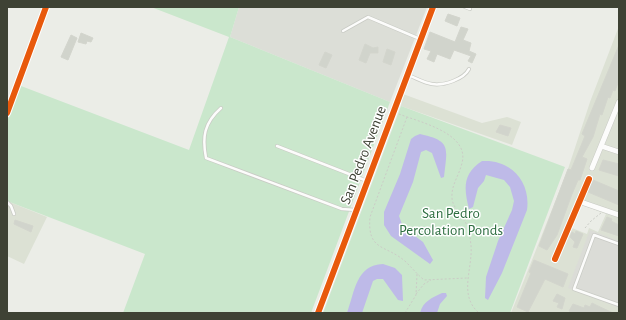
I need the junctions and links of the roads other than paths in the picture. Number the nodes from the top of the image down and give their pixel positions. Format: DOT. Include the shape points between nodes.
graph roads {
  1 [pos="46,7"];
  2 [pos="432,7"];
  3 [pos="465,7"];
  4 [pos="470,9"];
  5 [pos="343,31"];
  6 [pos="421,39"];
  7 [pos="469,69"];
  8 [pos="407,75"];
  9 [pos="619,102"];
  10 [pos="221,108"];
  11 [pos="7,113"];
  12 [pos="277,146"];
  13 [pos="601,146"];
  14 [pos="619,152"];
  15 [pos="592,168"];
  16 [pos="588,179"];
  17 [pos="367,181"];
  18 [pos="7,202"];
  19 [pos="581,202"];
  20 [pos="356,210"];
  21 [pos="14,214"];
  22 [pos="619,215"];
  23 [pos="619,244"];
  24 [pos="555,260"];
  25 [pos="619,305"];
  26 [pos="318,313"];
  1 -- 11 [label="street"];
  2 -- 6 [label="street, San Pedro Avenue"];
  3 -- 4 [label="lane"];
  5 -- 6 [label="lane" via="368,17"];
  6 -- 8 [label="street, San Pedro Avenue"];
  7 -- 8 [label="lane" via="466,74 450,82 433,85"];
  8 -- 17 [label="street, San Pedro Avenue"];
  9 -- 13 [label="street"];
  10 -- 20 [label="lane" via="207,125 203,143 206,158 342,209"];
  12 -- 17 [label="lane"];
  13 -- 14 [label="street"];
  13 -- 15 [label="street"];
  16 -- 19 [label="street"];
  17 -- 20 [label="street, San Pedro Avenue"];
  18 -- 21 [label="lane"];
  19 -- 22 [label="street"];
  19 -- 24 [label="street"];
  20 -- 26 [label="street, San Pedro Avenue"];
  23 -- 25 [label="lane" via="594,235 574,289"];
}
